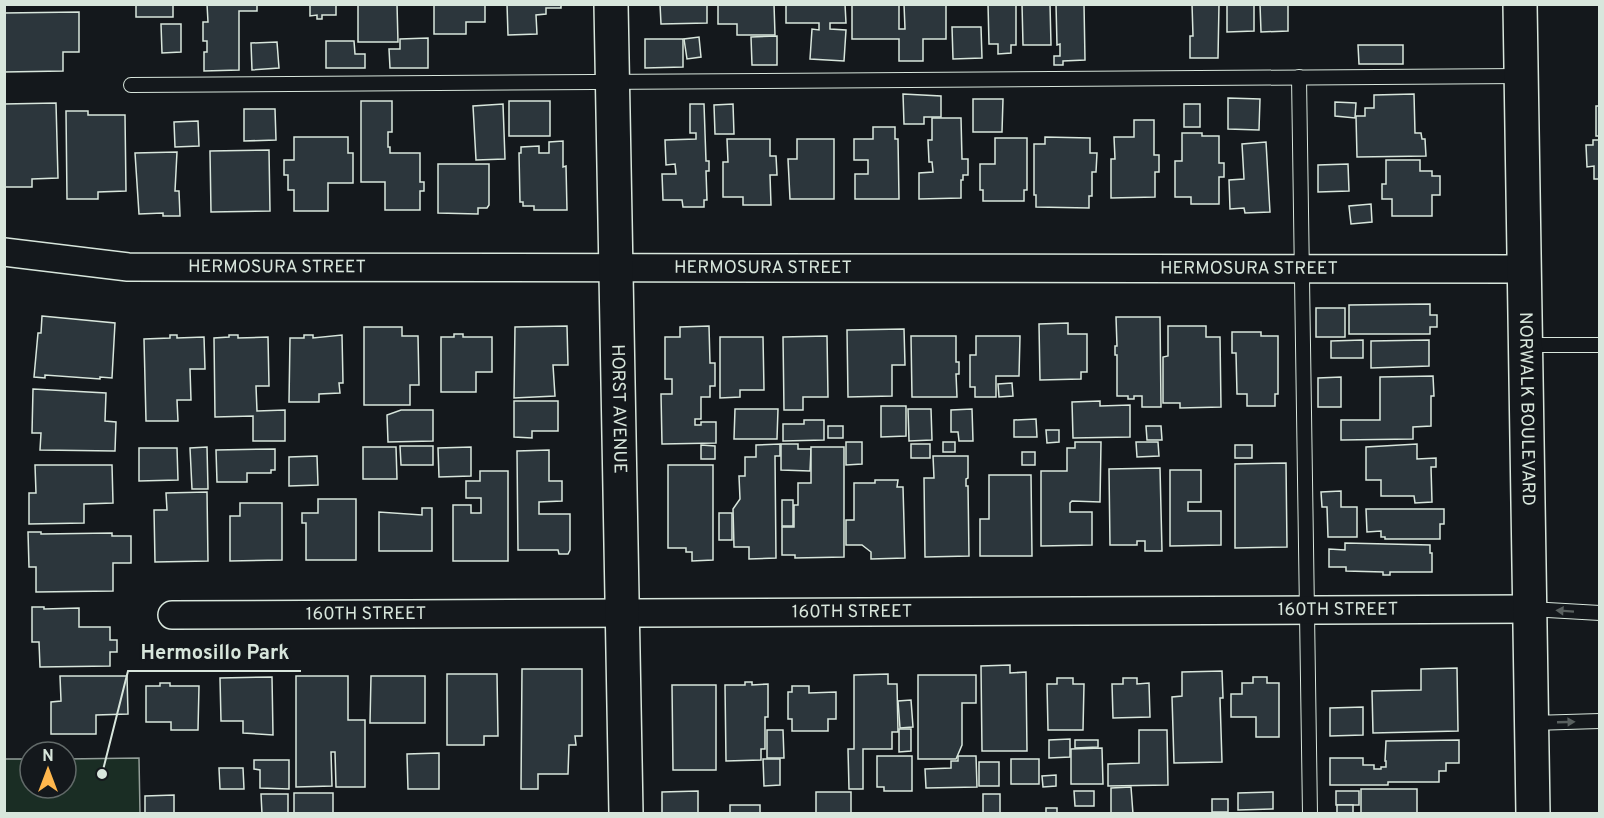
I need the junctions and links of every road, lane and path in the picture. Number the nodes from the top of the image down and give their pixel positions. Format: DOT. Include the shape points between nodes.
graph roads {
  1 [pos="611,4"];
  2 [pos="1520,4"];
  3 [pos="1521,76"];
  4 [pos="1299,77"];
  5 [pos="612,82"];
  6 [pos="131,85"];
  7 [pos="4,252"];
  8 [pos="615,268"];
  9 [pos="1302,268"];
  10 [pos="1524,269"];
  11 [pos="1526,345"];
  12 [pos="1599,345"];
  13 [pos="1530,609"];
  14 [pos="1307,610"];
  15 [pos="622,613"];
  16 [pos="1599,614"];
  17 [pos="172,615"];
  18 [pos="1599,721"];
  19 [pos="1532,723"];
  20 [pos="626,813"];
  21 [pos="1310,813"];
  22 [pos="1533,813"];
  1 -- 5 [label="street, HORST AVENUE"];
  2 -- 3 [label="street, NORWALK BOULEVARD"];
  3 -- 4 [label="lane"];
  3 -- 10 [label="street, NORWALK BOULEVARD"];
  4 -- 5 [label="lane"];
  4 -- 9 [label="lane"];
  5 -- 6 [label="lane"];
  5 -- 8 [label="street, HORST AVENUE"];
  7 -- 8 [label="street, HERMOSURA STREET" via="128,267"];
  8 -- 9 [label="street, HERMOSURA STREET"];
  8 -- 15 [label="street, HORST AVENUE"];
  9 -- 10 [label="street, HERMOSURA STREET"];
  9 -- 14 [label="lane"];
  10 -- 11 [label="street, NORWALK BOULEVARD"];
  11 -- 12 [label="lane"];
  11 -- 13 [label="street, NORWALK BOULEVARD"];
  13 -- 14 [label="street, 160TH STREET"];
  16 -- 13 [label="lane, one-way"];
  13 -- 19 [label="street, NORWALK BOULEVARD"];
  14 -- 15 [label="street, 160TH STREET"];
  14 -- 21 [label="lane"];
  15 -- 17 [label="street, 160TH STREET"];
  15 -- 20 [label="street, HORST AVENUE"];
  19 -- 18 [label="lane, one-way"];
  19 -- 22 [label="street, NORWALK BOULEVARD"];
}
